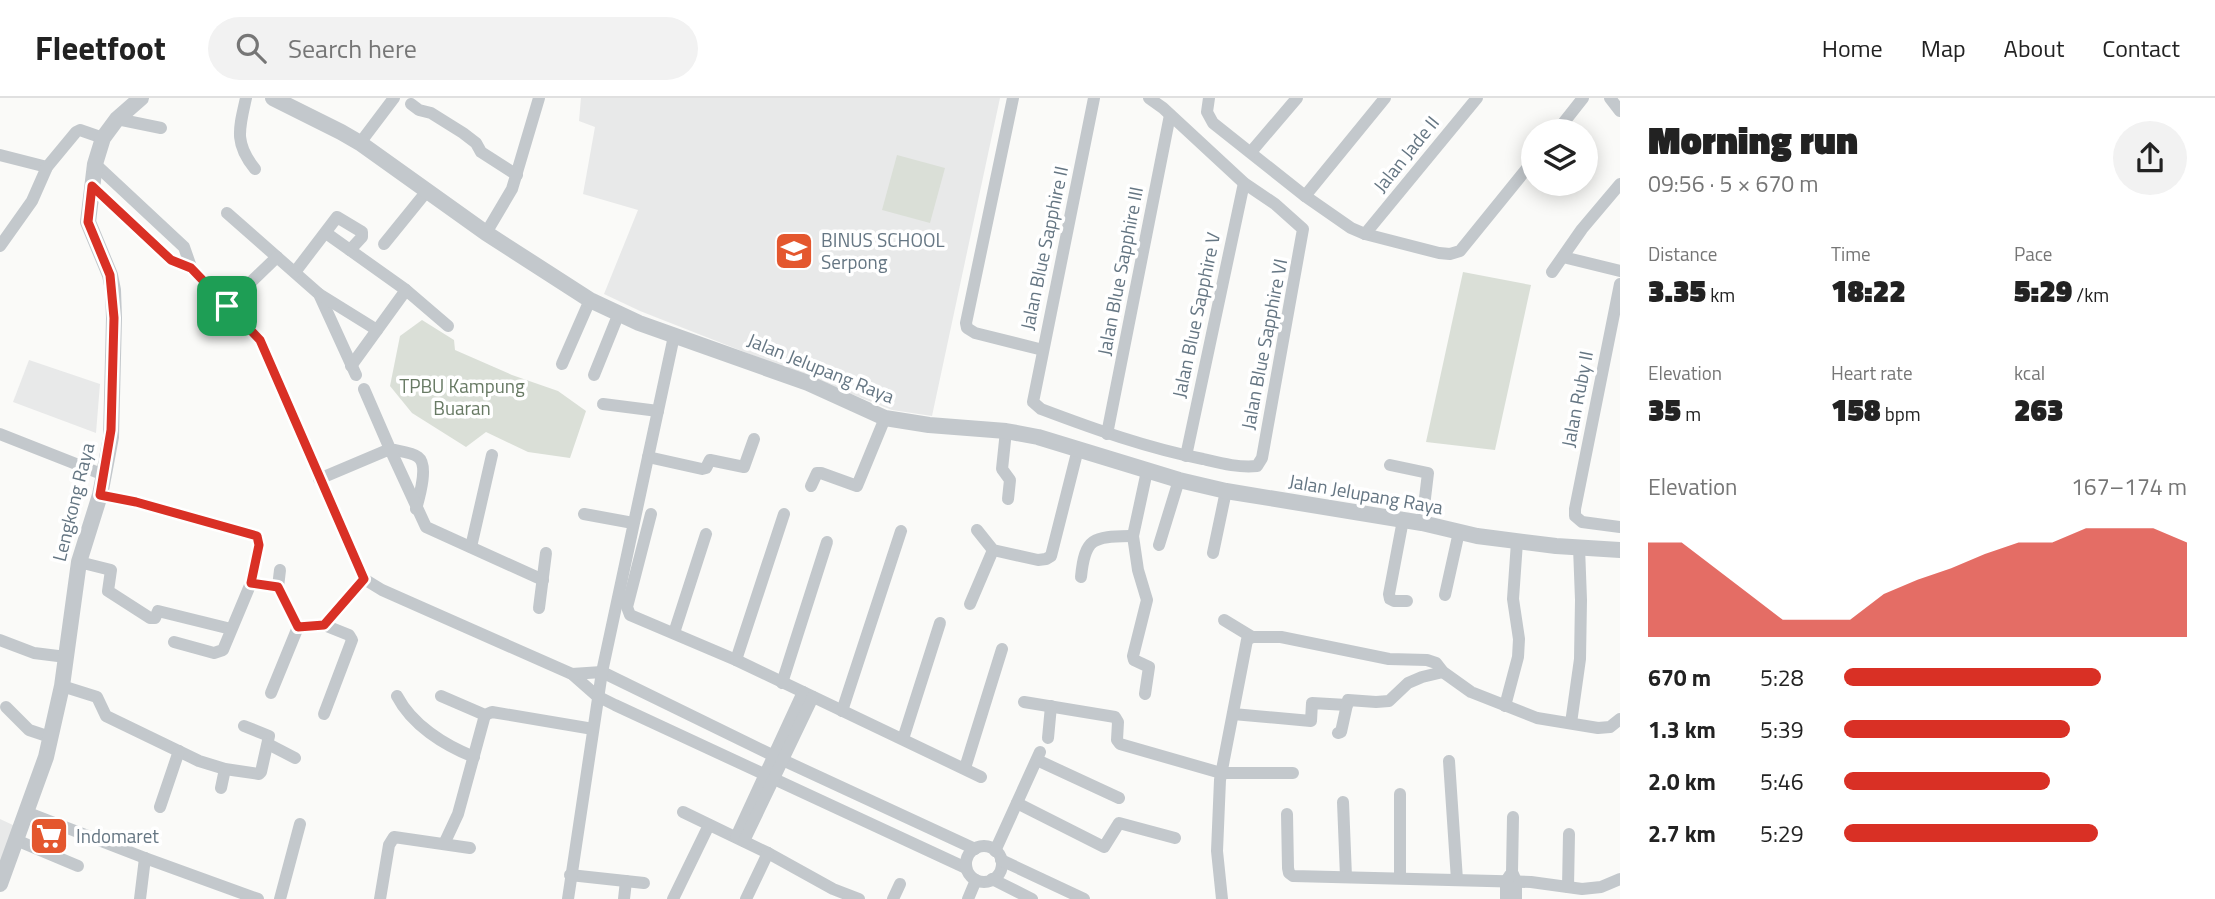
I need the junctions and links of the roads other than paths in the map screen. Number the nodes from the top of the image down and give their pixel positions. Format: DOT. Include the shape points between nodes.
graph roads {
  1 [pos="141,98"];
  2 [pos="246,98"];
  3 [pos="273,98"];
  4 [pos="394,98"];
  5 [pos="539,98"];
  6 [pos="1013,98"];
  7 [pos="1094,98"];
  8 [pos="1149,98"];
  9 [pos="1297,98"];
  10 [pos="1385,98"];
  11 [pos="1477,98"];
  12 [pos="1583,98"];
  13 [pos="1610,98"];
  14 [pos="409,100"];
  15 [pos="1208,102"];
  16 [pos="1620,111"];
  17 [pos="1170,115"];
  18 [pos="117,119"];
  19 [pos="1566,119"];
  20 [pos="161,128"];
  21 [pos="103,138"];
  22 [pos="360,143"];
  23 [pos="1251,152"];
  24 [pos="0,155"];
  25 [pos="95,164"];
  26 [pos="47,167"];
  27 [pos="255,169"];
  28 [pos="517,175"];
  29 [pos="1521,176"];
  30 [pos="1244,183"];
  31 [pos="1620,184"];
  32 [pos="92,186"];
  33 [pos="426,191"];
  34 [pos="1305,195"];
  35 [pos="227,214"];
  36 [pos="164,228"];
  37 [pos="326,233"];
  38 [pos="486,233"];
  39 [pos="1365,234"];
  40 [pos="151,241"];
  41 [pos="384,244"];
  42 [pos="0,246"];
  43 [pos="349,250"];
  44 [pos="277,257"];
  45 [pos="1563,257"];
  46 [pos="191,268"];
  47 [pos="1620,271"];
  48 [pos="295,272"];
  49 [pos="1552,272"];
  50 [pos="1620,284"];
  51 [pos="406,290"];
  52 [pos="319,294"];
  53 [pos="590,300"];
  54 [pos="227,306"];
  55 [pos="619,313"];
  56 [pos="448,326"];
  57 [pos="377,330"];
  58 [pos="674,336"];
  59 [pos="1043,350"];
  60 [pos="562,364"];
  61 [pos="594,375"];
  62 [pos="364,389"];
  63 [pos="603,404"];
  64 [pos="658,411"];
  65 [pos="885,418"];
  66 [pos="1006,431"];
  67 [pos="0,434"];
  68 [pos="1107,434"];
  69 [pos="754,439"];
  70 [pos="1078,449"];
  71 [pos="391,450"];
  72 [pos="492,455"];
  73 [pos="1186,456"];
  74 [pos="648,457"];
  75 [pos="1390,465"];
  76 [pos="1147,471"];
  77 [pos="104,475"];
  78 [pos="1179,480"];
  79 [pos="320,481"];
  80 [pos="811,486"];
  81 [pos="1226,491"];
  82 [pos="100,495"];
  83 [pos="1007,499"];
  84 [pos="416,509"];
  85 [pos="584,514"];
  86 [pos="651,514"];
  87 [pos="784,514"];
  88 [pos="1403,520"];
  89 [pos="633,523"];
  90 [pos="1422,523"];
  91 [pos="1620,527"];
  92 [pos="977,530"];
  93 [pos="901,531"];
  94 [pos="1459,532"];
  95 [pos="706,534"];
  96 [pos="1133,536"];
  97 [pos="827,542"];
  98 [pos="1517,542"];
  99 [pos="1159,545"];
  100 [pos="471,547"];
  101 [pos="1579,548"];
  102 [pos="993,550"];
  103 [pos="1620,550"];
  104 [pos="546,553"];
  105 [pos="1213,553"];
  106 [pos="79,562"];
  107 [pos="280,569"];
  108 [pos="1081,577"];
  109 [pos="364,579"];
  110 [pos="543,580"];
  111 [pos="251,583"];
  112 [pos="278,587"];
  113 [pos="1445,595"];
  114 [pos="1407,601"];
  115 [pos="970,604"];
  116 [pos="539,608"];
  117 [pos="1224,620"];
  118 [pos="940,623"];
  119 [pos="324,625"];
  120 [pos="298,627"];
  121 [pos="232,629"];
  122 [pos="674,633"];
  123 [pos="1252,636"];
  124 [pos="0,640"];
  125 [pos="174,642"];
  126 [pos="1002,649"];
  127 [pos="66,657"];
  128 [pos="736,660"];
  129 [pos="602,672"];
  130 [pos="1443,672"];
  131 [pos="572,674"];
  132 [pos="782,683"];
  133 [pos="625,684"];
  134 [pos="62,686"];
  135 [pos="271,693"];
  136 [pos="1145,694"];
  137 [pos="808,695"];
  138 [pos="397,696"];
  139 [pos="441,696"];
  140 [pos="597,696"];
  141 [pos="1024,702"];
  142 [pos="615,705"];
  143 [pos="1347,705"];
  144 [pos="1051,706"];
  145 [pos="1505,706"];
  146 [pos="6,707"];
  147 [pos="842,711"];
  148 [pos="1233,713"];
  149 [pos="324,714"];
  150 [pos="485,715"];
  151 [pos="1620,719"];
  152 [pos="1571,723"];
  153 [pos="244,726"];
  154 [pos="593,729"];
  155 [pos="1338,733"];
  156 [pos="51,737"];
  157 [pos="1048,738"];
  158 [pos="903,739"];
  159 [pos="268,744"];
  160 [pos="179,751"];
  161 [pos="474,757"];
  162 [pos="295,758"];
  163 [pos="779,758"];
  164 [pos="1449,761"];
  165 [pos="965,768"];
  166 [pos="225,769"];
  167 [pos="1221,773"];
  168 [pos="1293,773"];
  169 [pos="981,776"];
  170 [pos="770,777"];
  171 [pos="220,788"];
  172 [pos="1400,794"];
  173 [pos="1119,798"];
  174 [pos="1343,802"];
  175 [pos="1017,803"];
  176 [pos="160,807"];
  177 [pos="26,812"];
  178 [pos="683,812"];
  179 [pos="1287,814"];
  180 [pos="1513,817"];
  181 [pos="300,824"];
  182 [pos="709,825"];
  183 [pos="1569,834"];
  184 [pos="1175,838"];
  185 [pos="740,839"];
  186 [pos="16,840"];
  187 [pos="443,844"];
  188 [pos="470,848"];
  189 [pos="975,849"];
  190 [pos="768,853"];
  191 [pos="998,856"];
  192 [pos="145,859"];
  193 [pos="78,866"];
  194 [pos="966,868"];
  195 [pos="2,875"];
  196 [pos="570,875"];
  197 [pos="1346,877"];
  198 [pos="1399,878"];
  199 [pos="1512,878"];
  200 [pos="992,879"];
  201 [pos="1620,879"];
  202 [pos="976,880"];
  203 [pos="1457,880"];
  204 [pos="626,881"];
  205 [pos="644,883"];
  206 [pos="900,884"];
  207 [pos="1568,887"];
  208 [pos="830,894"];
  209 [pos="140,899"];
  210 [pos="258,899"];
  211 [pos="280,899"];
  212 [pos="380,899"];
  213 [pos="568,899"];
  214 [pos="624,899"];
  215 [pos="673,899"];
  216 [pos="746,899"];
  217 [pos="859,899"];
  218 [pos="893,899"];
  219 [pos="968,899"];
  220 [pos="1032,899"];
  221 [pos="1084,899"];
  222 [pos="1222,899"];
  223 [pos="1506,899"];
  224 [pos="1516,899"];
  1 -- 18 [label="street, Lengkong Raya"];
  2 -- 27 [label="street" via="239,135 242,153"];
  3 -- 22 [label="street, Jalan Jelupang Raya"];
  4 -- 22 [label="street"];
  5 -- 28 [label="street"];
  6 -- 59 [label="street" via="967,328"];
  7 -- 59 [label="street, Jalan Blue Sapphire II"];
  8 -- 17 [label="street"];
  9 -- 23 [label="street"];
  10 -- 34 [label="street"];
  11 -- 39 [label="street, Jalan Jade II"];
  12 -- 19 [label="street"];
  13 -- 16 [label="street"];
  14 -- 28 [label="street" via="463,133 481,152"];
  15 -- 23 [label="street" via="1213,123"];
  17 -- 30 [label="street"];
  17 -- 68 [label="street, Jalan Blue Sapphire III"];
  18 -- 20 [label="street"];
  18 -- 21 [label="street, Lengkong Raya"];
  21 -- 25 [label="street, Lengkong Raya"];
  21 -- 26 [label="street" via="80,130"];
  22 -- 33 [label="street, Jalan Jelupang Raya"];
  23 -- 34 [label="street"];
  24 -- 26 [label="street"];
  25 -- 32 [label="street, Lengkong Raya"];
  25 -- 36 [label="street"];
  26 -- 42 [label="street" via="32,201"];
  28 -- 38 [label="street"];
  29 -- 39 [label="street" via="1460,251 1439,253"];
  30 -- 73 [label="street, Jalan Blue Sapphire V"];
  30 -- 73 [label="street, Jalan Blue Sapphire VI" via="1303,229 1260,465 1229,465"];
  31 -- 45 [label="street"];
  32 -- 40 [label="street"];
  32 -- 77 [label="street, Lengkong Raya" via="88,222 110,275 114,318 111,430"];
  33 -- 38 [label="street, Jalan Jelupang Raya"];
  33 -- 41 [label="street"];
  34 -- 39 [label="street"];
  35 -- 44 [label="street"];
  36 -- 40 [label="street"];
  36 -- 46 [label="street" via="184,247"];
  37 -- 43 [label="street"];
  37 -- 43 [label="street" via="337,217 351,224 363,235"];
  37 -- 48 [label="street"];
  38 -- 53 [label="street, Jalan Jelupang Raya"];
  40 -- 46 [label="street" via="171,260"];
  43 -- 51 [label="street"];
  44 -- 48 [label="street"];
  44 -- 54 [label="street"];
  45 -- 47 [label="street"];
  45 -- 49 [label="street"];
  46 -- 54 [label="street"];
  48 -- 52 [label="street"];
  50 -- 91 [label="street, Jalan Ruby II" via="1575,509 1578,520"];
  51 -- 56 [label="street"];
  51 -- 57 [label="street"];
  52 -- 57 [label="street"];
  52 -- 57 [label="street" via="354,371"];
  53 -- 55 [label="street, Jalan Jelupang Raya"];
  53 -- 60 [label="street"];
  54 -- 79 [label="street" via="260,340"];
  55 -- 58 [label="street, Jalan Jelupang Raya"];
  55 -- 61 [label="street"];
  58 -- 64 [label="street"];
  58 -- 65 [label="street, Jalan Jelupang Raya" via="808,383"];
  59 -- 68 [label="street, Jalan Blue Sapphire II" via="1033,398 1036,405"];
  62 -- 71 [label="street"];
  63 -- 64 [label="street"];
  64 -- 74 [label="street"];
  65 -- 66 [label="street, Jalan Jelupang Raya"];
  65 -- 80 [label="street" via="858,486 821,473"];
  66 -- 70 [label="street, Jalan Jelupang Raya"];
  66 -- 83 [label="street" via="1002,469 1010,480"];
  67 -- 77 [label="street"];
  68 -- 73 [label="street"];
  69 -- 74 [label="street" via="744,467 710,460 702,470"];
  70 -- 76 [label="street, Jalan Jelupang Raya"];
  70 -- 102 [label="street" via="1051,555 1038,560"];
  71 -- 79 [label="street"];
  71 -- 84 [label="street"];
  71 -- 84 [label="street" via="419,457 423,463"];
  72 -- 100 [label="street"];
  74 -- 89 [label="street"];
  75 -- 90 [label="street" via="1428,473"];
  76 -- 78 [label="street, Jalan Jelupang Raya"];
  76 -- 96 [label="street"];
  77 -- 82 [label="street, Lengkong Raya"];
  78 -- 81 [label="street, Jalan Jelupang Raya"];
  78 -- 99 [label="street"];
  79 -- 109 [label="street"];
  81 -- 88 [label="street, Jalan Jelupang Raya"];
  81 -- 105 [label="street"];
  82 -- 106 [label="street, Lengkong Raya"];
  82 -- 111 [label="street" via="257,536"];
  84 -- 100 [label="street" via="426,527"];
  85 -- 89 [label="street"];
  86 -- 122 [label="street" via="627,610"];
  87 -- 128 [label="street"];
  88 -- 90 [label="street, Jalan Jelupang Raya"];
  88 -- 114 [label="street" via="1389,594 1394,601"];
  89 -- 129 [label="street"];
  90 -- 94 [label="street, Jalan Jelupang Raya"];
  92 -- 102 [label="street"];
  93 -- 147 [label="street"];
  94 -- 98 [label="street, Jalan Jelupang Raya"];
  94 -- 113 [label="street"];
  95 -- 122 [label="street"];
  96 -- 108 [label="street" via="1101,539 1086,547"];
  96 -- 136 [label="street" via="1147,600 1133,656 1149,667"];
  97 -- 132 [label="street"];
  98 -- 101 [label="street, Jalan Jelupang Raya"];
  98 -- 145 [label="street" via="1513,599 1518,657"];
  100 -- 110 [label="street"];
  101 -- 103 [label="street, Jalan Jelupang Raya"];
  101 -- 152 [label="street" via="1580,659"];
  102 -- 115 [label="street"];
  104 -- 110 [label="street"];
  106 -- 121 [label="street" via="111,570 108,591 154,620 158,611"];
  106 -- 127 [label="street, Lengkong Raya"];
  107 -- 112 [label="street"];
  109 -- 119 [label="street"];
  109 -- 131 [label="street"];
  110 -- 116 [label="street"];
  111 -- 112 [label="street"];
  111 -- 121 [label="street"];
  112 -- 120 [label="street"];
  117 -- 123 [label="street"];
  118 -- 158 [label="street"];
  119 -- 120 [label="street"];
  119 -- 149 [label="street" via="352,640"];
  120 -- 135 [label="street"];
  121 -- 125 [label="street" via="219,653"];
  122 -- 128 [label="street"];
  123 -- 130 [label="street" via="1281,637 1389,659 1427,660"];
  123 -- 148 [label="street" via="1247,640"];
  124 -- 127 [label="street" via="33,653"];
  126 -- 165 [label="street"];
  127 -- 134 [label="street, Lengkong Raya"];
  128 -- 132 [label="street"];
  129 -- 131 [label="street"];
  129 -- 133 [label="street"];
  129 -- 140 [label="street"];
  130 -- 143 [label="street" via="1408,683 1389,701 1348,700"];
  130 -- 145 [label="street" via="1471,692"];
  131 -- 140 [label="street"];
  132 -- 137 [label="street"];
  133 -- 142 [label="street"];
  133 -- 163 [label="street"];
  134 -- 156 [label="street, Lengkong Raya"];
  134 -- 160 [label="street" via="97,697 106,716"];
  137 -- 147 [label="street"];
  137 -- 163 [label="street"];
  138 -- 161 [label="street" via="412,719 452,748"];
  139 -- 150 [label="street"];
  140 -- 142 [label="street"];
  140 -- 154 [label="street"];
  141 -- 144 [label="street"];
  142 -- 170 [label="street"];
  143 -- 148 [label="street" via="1312,703 1311,721"];
  143 -- 155 [label="street" via="1342,732"];
  144 -- 157 [label="street"];
  144 -- 167 [label="street" via="1115,717 1120,744"];
  145 -- 152 [label="street"];
  146 -- 156 [label="street" via="29,730"];
  147 -- 158 [label="street"];
  148 -- 167 [label="street"];
  150 -- 154 [label="street" via="492,712"];
  150 -- 161 [label="street"];
  151 -- 152 [label="street" via="1610,727 1598,728"];
  153 -- 159 [label="street" via="267,734"];
  154 -- 196 [label="street"];
  156 -- 177 [label="street, Lengkong Raya"];
  158 -- 165 [label="street"];
  159 -- 162 [label="street"];
  159 -- 166 [label="street" via="259,774"];
  160 -- 166 [label="street"];
  160 -- 176 [label="street"];
  161 -- 187 [label="street" via="458,814"];
  163 -- 170 [label="street"];
  163 -- 189 [label="street"];
  164 -- 203 [label="street"];
  165 -- 169 [label="street"];
  166 -- 171 [label="street"];
  167 -- 168 [label="street"];
  167 -- 222 [label="street" via="1217,851"];
  170 -- 185 [label="street"];
  170 -- 194 [label="street"];
  172 -- 198 [label="street"];
  173 -- 175 [label="street" via="1039,756"];
  174 -- 197 [label="street"];
  175 -- 184 [label="street" via="1104,847 1119,823"];
  175 -- 191 [label="street"];
  177 -- 186 [label="street, Lengkong Raya"];
  177 -- 192 [label="street"];
  178 -- 182 [label="street"];
  179 -- 197 [label="street" via="1289,873"];
  180 -- 199 [label="street"];
  181 -- 211 [label="street"];
  182 -- 185 [label="street"];
  182 -- 215 [label="street"];
  183 -- 207 [label="street"];
  185 -- 190 [label="street"];
  186 -- 193 [label="street"];
  186 -- 195 [label="street, Lengkong Raya"];
  187 -- 188 [label="street"];
  187 -- 212 [label="street" via="394,837"];
  189 -- 191 [label="street" via="985,846"];
  189 -- 194 [label="street" via="967,857"];
  190 -- 208 [label="street"];
  190 -- 216 [label="street"];
  191 -- 200 [label="street" via="1000,871"];
  191 -- 221 [label="street"];
  192 -- 209 [label="street"];
  192 -- 210 [label="street"];
  194 -- 202 [label="street"];
  196 -- 204 [label="street"];
  196 -- 213 [label="street"];
  197 -- 198 [label="street"];
  198 -- 203 [label="street"];
  199 -- 203 [label="street"];
  199 -- 207 [label="street"];
  199 -- 223 [label="street"];
  199 -- 224 [label="street"];
  200 -- 202 [label="street"];
  200 -- 220 [label="street"];
  201 -- 207 [label="street" via="1594,889"];
  202 -- 219 [label="street"];
  204 -- 205 [label="street"];
  204 -- 214 [label="street"];
  206 -- 218 [label="street"];
  208 -- 217 [label="street"];
}
